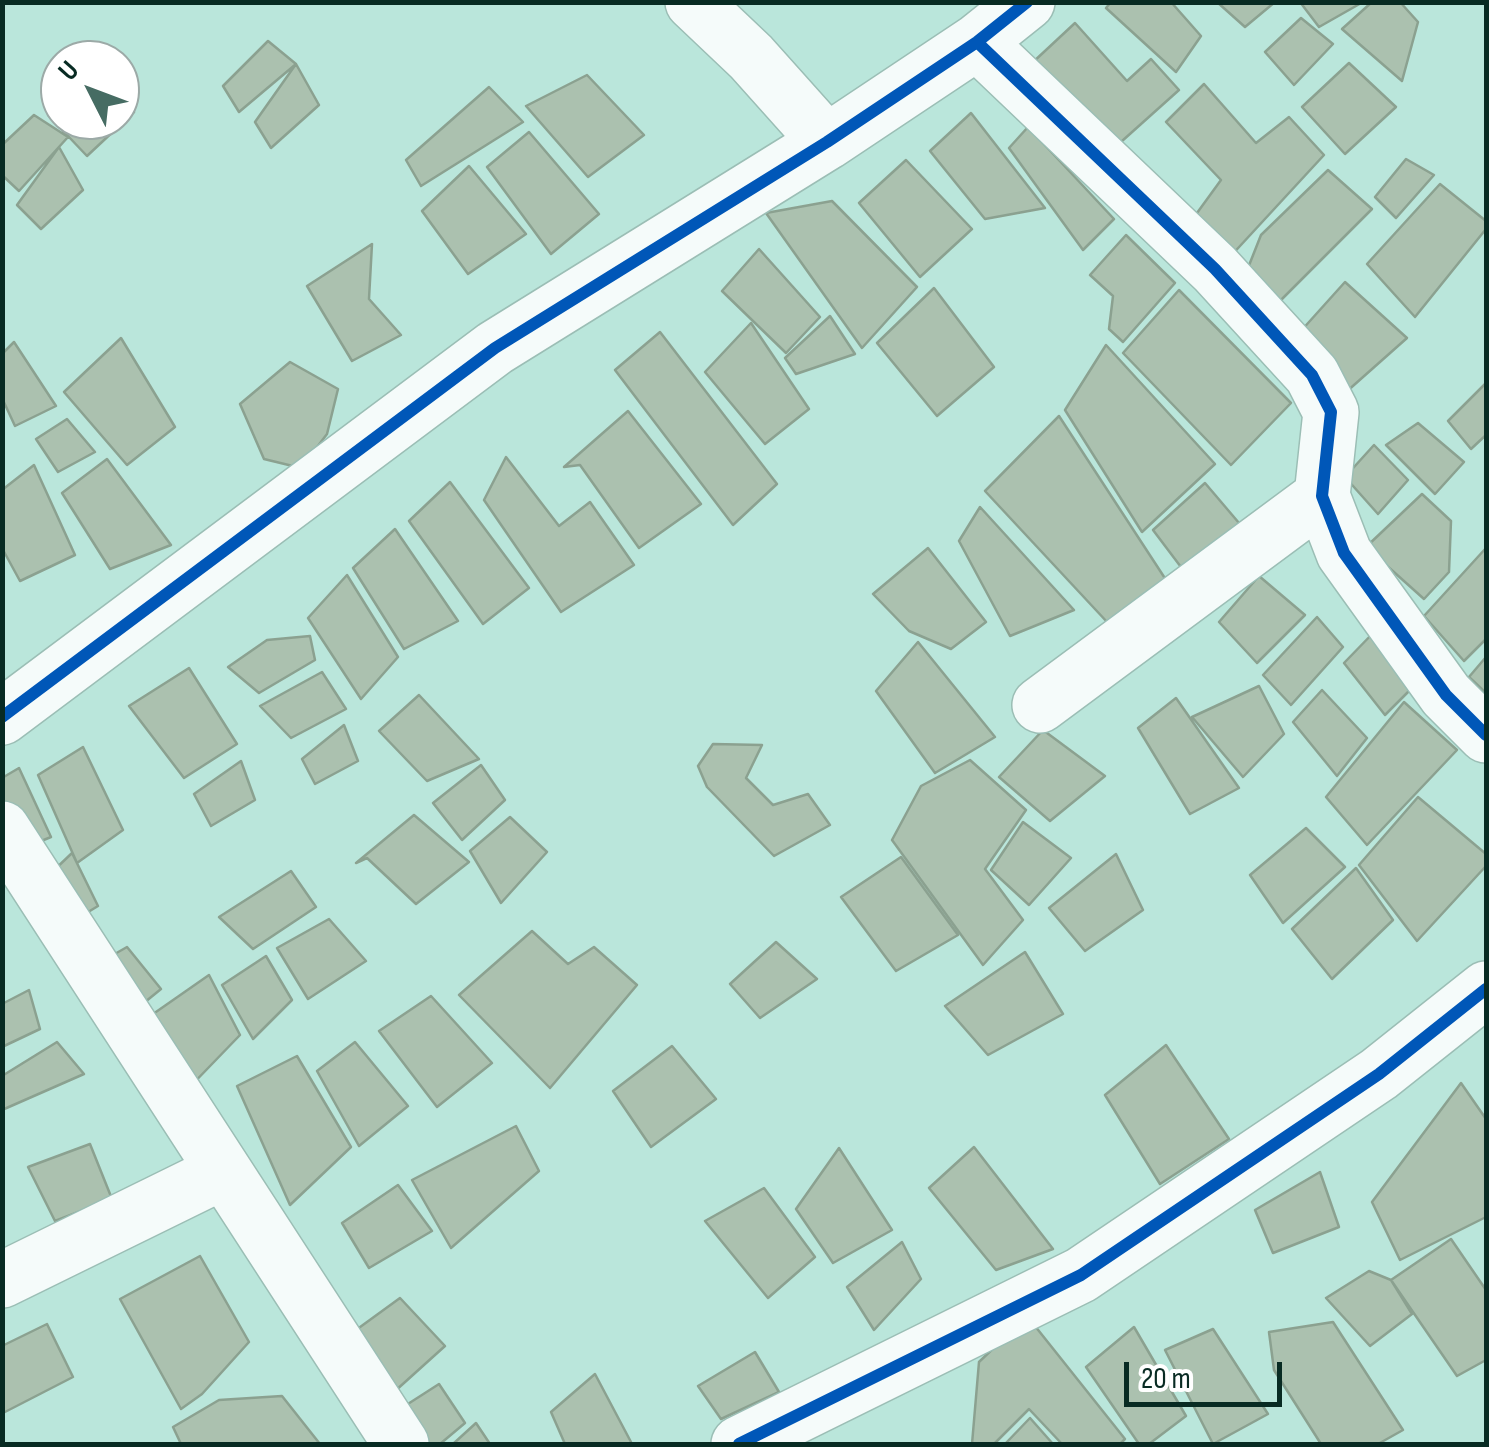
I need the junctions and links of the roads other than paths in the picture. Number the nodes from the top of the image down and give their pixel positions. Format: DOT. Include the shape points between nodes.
graph roads {
  1 [pos="693,2"];
  2 [pos="1027,2"];
  3 [pos="977,42"];
  4 [pos="827,142"];
  5 [pos="1322,496"];
  6 [pos="1040,705"];
  7 [pos="2,716"];
  8 [pos="1486,734"];
  9 [pos="2,829"];
  10 [pos="1486,988"];
  11 [pos="224,1171"];
  12 [pos="2,1280"];
  13 [pos="401,1444"];
  14 [pos="739,1444"];
  1 -- 4 [label="street"];
  2 -- 3 [label="street"];
  3 -- 4 [label="street"];
  3 -- 5 [label="street" via="1252,306 1312,375 1331,412"];
  4 -- 7 [label="street" via="495,348"];
  5 -- 6 [label="street"];
  5 -- 8 [label="street" via="1344,554 1446,696"];
  9 -- 11 [label="street"];
  10 -- 14 [label="street" via="1379,1074 1080,1276"];
  11 -- 12 [label="street"];
  11 -- 13 [label="street"];
}
